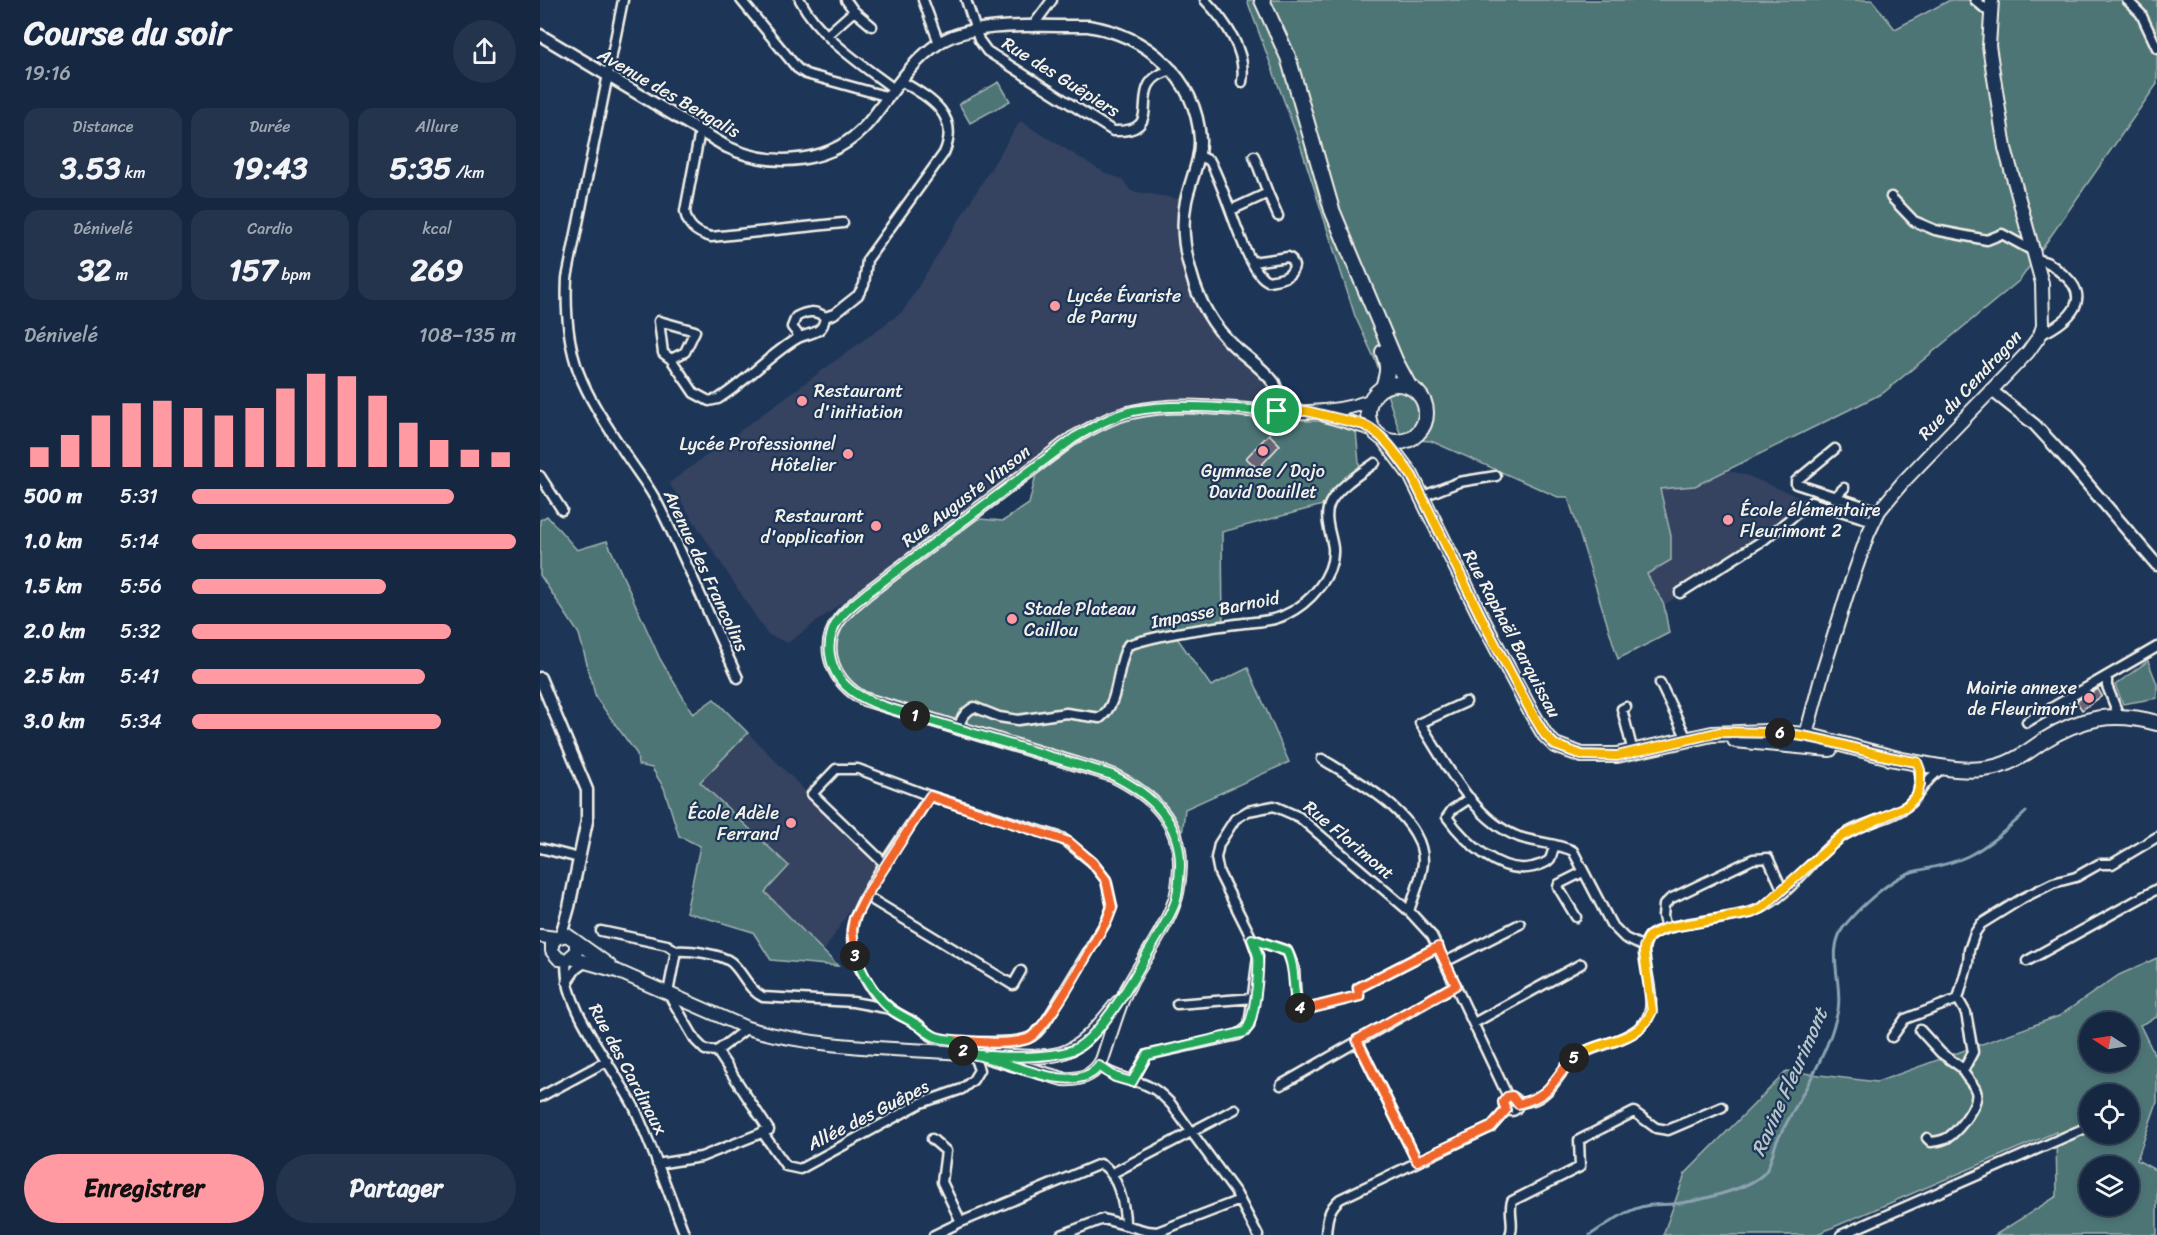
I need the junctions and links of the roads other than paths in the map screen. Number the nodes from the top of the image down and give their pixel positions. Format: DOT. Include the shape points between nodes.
graph roads {
  1 [pos="623,0"];
  2 [pos="741,0"];
  3 [pos="800,0"];
  4 [pos="846,0"];
  5 [pos="923,0"];
  6 [pos="966,0"];
  7 [pos="1052,0"];
  8 [pos="1205,0"];
  9 [pos="1253,0"];
  10 [pos="1262,0"];
  11 [pos="1975,0"];
  12 [pos="2127,0"];
  13 [pos="1991,6"];
  14 [pos="854,11"];
  15 [pos="872,26"];
  16 [pos="1032,27"];
  17 [pos="975,29"];
  18 [pos="540,35"];
  19 [pos="827,35"];
  20 [pos="939,43"];
  21 [pos="2157,48"];
  22 [pos="1173,70"];
  23 [pos="608,76"];
  24 [pos="1242,82"];
  25 [pos="895,89"];
  26 [pos="700,131"];
  27 [pos="1198,155"];
  28 [pos="1254,156"];
  29 [pos="1268,193"];
  30 [pos="1891,196"];
  31 [pos="1231,210"];
  32 [pos="1278,216"];
  33 [pos="843,223"];
  34 [pos="2035,256"];
  35 [pos="1252,262"];
  36 [pos="825,317"];
  37 [pos="2040,335"];
  38 [pos="800,337"];
  39 [pos="671,359"];
  40 [pos="1408,386"];
  41 [pos="1383,387"];
  42 [pos="1991,390"];
  43 [pos="1370,401"];
  44 [pos="1277,411"];
  45 [pos="1306,411"];
  46 [pos="1372,429"];
  47 [pos="1415,436"];
  48 [pos="1384,439"];
  49 [pos="1835,449"];
  50 [pos="1375,463"];
  51 [pos="540,476"];
  52 [pos="1412,476"];
  53 [pos="1496,476"];
  54 [pos="1844,488"];
  55 [pos="1421,497"];
  56 [pos="1834,498"];
  57 [pos="562,510"];
  58 [pos="1876,516"];
  59 [pos="2157,565"];
  60 [pos="1680,593"];
  61 [pos="2157,647"];
  62 [pos="2107,676"];
  63 [pos="540,678"];
  64 [pos="738,678"];
  65 [pos="1660,683"];
  66 [pos="1466,702"];
  67 [pos="1626,707"];
  68 [pos="2157,715"];
  69 [pos="2121,716"];
  70 [pos="2027,722"];
  71 [pos="2157,723"];
  72 [pos="958,730"];
  73 [pos="1806,735"];
  74 [pos="1690,740"];
  75 [pos="1634,752"];
  76 [pos="1322,759"];
  77 [pos="1898,759"];
  78 [pos="1917,762"];
  79 [pos="1946,767"];
  80 [pos="1917,795"];
  81 [pos="930,796"];
  82 [pos="1470,798"];
  83 [pos="2157,837"];
  84 [pos="1555,845"];
  85 [pos="540,848"];
  86 [pos="579,858"];
  87 [pos="885,864"];
  88 [pos="1583,872"];
  89 [pos="2157,889"];
  90 [pos="1784,891"];
  91 [pos="866,896"];
  92 [pos="1409,911"];
  93 [pos="1576,917"];
  94 [pos="1520,924"];
  95 [pos="1666,928"];
  96 [pos="601,931"];
  97 [pos="540,937"];
  98 [pos="1252,939"];
  99 [pos="564,947"];
  100 [pos="1438,947"];
  101 [pos="1644,947"];
  102 [pos="676,951"];
  103 [pos="2026,961"];
  104 [pos="586,962"];
  105 [pos="1445,962"];
  106 [pos="1581,964"];
  107 [pos="617,971"];
  108 [pos="1021,971"];
  109 [pos="567,984"];
  110 [pos="1456,985"];
  111 [pos="1127,991"];
  112 [pos="668,993"];
  113 [pos="1254,998"];
  114 [pos="1958,999"];
  115 [pos="1177,1004"];
  116 [pos="891,1009"];
  117 [pos="1474,1023"];
  118 [pos="747,1028"];
  119 [pos="1920,1030"];
  120 [pos="1892,1037"];
  121 [pos="935,1038"];
  122 [pos="953,1040"];
  123 [pos="1357,1040"];
  124 [pos="1085,1041"];
  125 [pos="717,1051"];
  126 [pos="928,1051"];
  127 [pos="969,1053"];
  128 [pos="1061,1054"];
  129 [pos="607,1061"];
  130 [pos="1101,1063"];
  131 [pos="1962,1068"];
  132 [pos="1046,1075"];
  133 [pos="1132,1082"];
  134 [pos="1281,1085"];
  135 [pos="540,1097"];
  136 [pos="1508,1097"];
  137 [pos="1518,1104"];
  138 [pos="1722,1107"];
  139 [pos="1235,1110"];
  140 [pos="1506,1110"];
  141 [pos="2079,1131"];
  142 [pos="762,1132"];
  143 [pos="1193,1133"];
  144 [pos="1926,1138"];
  145 [pos="932,1139"];
  146 [pos="1417,1161"];
  147 [pos="657,1164"];
  148 [pos="1112,1174"];
  149 [pos="1240,1200"];
  150 [pos="961,1222"];
  151 [pos="1125,1224"];
  152 [pos="1140,1232"];
  153 [pos="685,1235"];
  154 [pos="934,1235"];
  155 [pos="1060,1235"];
  156 [pos="1258,1235"];
  157 [pos="1326,1235"];
  158 [pos="1510,1235"];
  159 [pos="1840,1235"];
  1 -- 23 [label="street, Avenue des Francolins"];
  2 -- 25 [label="street" via="806,74"];
  3 -- 19 [label="street"];
  4 -- 14 [label="street"];
  5 -- 20 [label="street"];
  6 -- 17 [label="street"];
  7 -- 16 [label="street"];
  8 -- 24 [label="street" via="1237,44 1244,73"];
  9 -- 41 [label="main road" via="1281,59 1322,212 1388,362"];
  10 -- 40 [label="main road" via="1288,57 1332,210"];
  11 -- 13 [label="street"];
  12 -- 21 [label="street" via="2141,14"];
  13 -- 34 [label="main road, Rue du Cendragon" via="1989,46 2005,148"];
  14 -- 15 [label="street"];
  14 -- 19 [label="street"];
  16 -- 17 [label="street, Avenue des Bengalis"];
  16 -- 22 [label="street, Avenue des Bengalis" via="1101,28 1144,46"];
  17 -- 20 [label="street, Avenue des Bengalis"];
  17 -- 22 [label="street, Rue des Guêpiers" via="987,51 1113,131 1139,127 1148,85 1153,77"];
  18 -- 23 [label="street, Avenue des Bengalis"];
  19 -- 25 [label="street"];
  20 -- 25 [label="street, Avenue des Bengalis"];
  22 -- 27 [label="street, Avenue des Bengalis" via="1193,111 1200,139"];
  23 -- 26 [label="street, Avenue des Bengalis"];
  23 -- 64 [label="street, Avenue des Francolins" via="567,278 566,316 571,352 594,406 657,502"];
  25 -- 26 [label="street, Avenue des Bengalis" via="855,134 830,150 797,160 748,156"];
  25 -- 36 [label="street" via="925,95 950,127 950,140 867,260 864,285 858,296"];
  26 -- 33 [label="street" via="685,211 695,231 711,237"];
  27 -- 31 [label="street" via="1210,161"];
  27 -- 44 [label="street, Avenue des Bengalis" via="1183,225 1191,275 1201,302 1219,331 1274,383"];
  28 -- 29 [label="street"];
  29 -- 31 [label="street"];
  29 -- 32 [label="street"];
  30 -- 34 [label="street" via="1914,221 1935,230 1987,240 2002,234"];
  31 -- 35 [label="street" via="1234,226"];
  34 -- 37 [label="main road, Rue du Cendragon" via="2044,313"];
  34 -- 37 [label="street" via="2073,281 2078,294 2069,317"];
  35 -- 35 [label="street" via="1288,257 1294,266 1285,278 1268,281"];
  36 -- 38 [label="street" via="817,332"];
  36 -- 38 [label="street" via="809,311 796,316 792,327"];
  37 -- 42 [label="main road, Rue du Cendragon"];
  38 -- 39 [label="street" via="726,394 709,401 694,393"];
  39 -- 39 [label="street" via="663,353 659,321 695,331 685,352"];
  40 -- 41 [label="main road"];
  40 -- 47 [label="main road" via="1422,397 1426,413"];
  41 -- 43 [label="main road"];
  42 -- 58 [label="main road, Rue du Cendragon"];
  42 -- 59 [label="street" via="2035,425"];
  43 -- 45 [label="main road, Rue Auguste Vinson" via="1336,410"];
  43 -- 46 [label="main road" via="1367,410"];
  44 -- 45 [label="main road, Rue Auguste Vinson"];
  44 -- 72 [label="main road, Rue Auguste Vinson" via="1172,407 1131,412 1103,422 1074,438 867,593 839,619 829,648 831,666 850,692"];
  45 -- 46 [label="main road, Rue Auguste Vinson"];
  46 -- 48 [label="main road"];
  47 -- 48 [label="main road" via="1400,442"];
  47 -- 52 [label="main road, Rue Raphaël Barquissau" via="1410,454"];
  48 -- 52 [label="main road, Rue Raphaël Barquissau"];
  49 -- 56 [label="street" via="1796,481"];
  50 -- 72 [label="street, Impasse Barnoid" via="1330,503 1328,520 1333,550 1329,571 1308,601 1297,609 1283,617 1128,645 1120,663 1113,702 1100,718 1066,713 1018,720 974,707 966,712"];
  51 -- 57 [label="street"];
  52 -- 55 [label="main road, Rue Raphaël Barquissau"];
  53 -- 55 [label="street" via="1459,482"];
  54 -- 56 [label="street"];
  55 -- 75 [label="main road, Rue Raphaël Barquissau" via="1545,735 1555,745 1582,755 1617,756"];
  56 -- 58 [label="street"];
  58 -- 60 [label="street" via="1811,502 1765,539"];
  58 -- 73 [label="main road, Rue du Cendragon" via="1823,671"];
  61 -- 62 [label="street"];
  62 -- 69 [label="street" via="2107,686"];
  62 -- 70 [label="street"];
  63 -- 86 [label="street" via="587,790 587,821"];
  65 -- 74 [label="street"];
  66 -- 82 [label="street" via="1420,723"];
  67 -- 75 [label="street" via="1622,709"];
  68 -- 69 [label="main road, Rue Raphaël Barquissau"];
  69 -- 71 [label="main road, Rue Raphaël Barquissau"];
  69 -- 79 [label="main road, Rue Raphaël Barquissau" via="2089,719 2059,731 1994,768"];
  72 -- 111 [label="main road, Rue Auguste Vinson" via="1112,775 1148,796 1170,824 1180,854 1175,902"];
  73 -- 74 [label="main road" via="1800,740 1735,736"];
  73 -- 77 [label="main road, Rue Raphaël Barquissau"];
  74 -- 75 [label="main road, Rue Raphaël Barquissau"];
  74 -- 77 [label="main road, Rue Raphaël Barquissau" via="1788,744"];
  76 -- 92 [label="street" via="1375,791 1416,836 1422,869"];
  77 -- 78 [label="main road, Rue Raphaël Barquissau"];
  78 -- 79 [label="main road, Rue Raphaël Barquissau"];
  78 -- 80 [label="street" via="1921,777"];
  79 -- 80 [label="street" via="1928,778"];
  80 -- 90 [label="street" via="1901,810 1842,836"];
  81 -- 87 [label="street"];
  81 -- 87 [label="street" via="846,767 836,769 812,794"];
  81 -- 122 [label="street" via="1069,842 1106,880 1112,907 1036,1034 1028,1039"];
  82 -- 84 [label="street" via="1518,837"];
  82 -- 84 [label="street" via="1447,817 1467,840 1493,859 1527,868 1550,859"];
  83 -- 114 [label="street" via="2112,864 2099,864 2076,878 2053,883 1981,924 1974,933"];
  84 -- 88 [label="street" via="1573,851"];
  85 -- 86 [label="street"];
  86 -- 99 [label="street"];
  87 -- 91 [label="street"];
  88 -- 93 [label="street" via="1558,887"];
  88 -- 101 [label="street" via="1617,932"];
  89 -- 103 [label="street"];
  90 -- 95 [label="street" via="1751,913"];
  90 -- 95 [label="street" via="1768,858 1754,859 1670,899 1664,905"];
  91 -- 108 [label="street" via="1013,985"];
  91 -- 116 [label="street" via="854,919 855,955 880,999"];
  92 -- 98 [label="street, Rue Florimont" via="1299,817 1274,806 1261,807 1235,819 1218,844 1216,858 1219,873"];
  92 -- 100 [label="street, Rue Florimont"];
  94 -- 105 [label="street"];
  95 -- 101 [label="street" via="1649,936"];
  96 -- 102 [label="street" via="667,945"];
  97 -- 99 [label="main road"];
  98 -- 100 [label="street" via="1287,951 1294,967 1296,1003 1307,1009 1359,996 1358,988"];
  98 -- 113 [label="street, Rue Florimont" via="1258,956"];
  99 -- 104 [label="main road"];
  99 -- 107 [label="main road"];
  99 -- 109 [label="street, Rue des Cardinaux"];
  100 -- 105 [label="street, Rue Florimont"];
  101 -- 137 [label="street" via="1652,1011 1644,1025 1628,1037 1579,1054 1549,1089"];
  102 -- 112 [label="street"];
  102 -- 116 [label="street" via="724,958 763,997 853,1002"];
  104 -- 107 [label="main road"];
  104 -- 109 [label="street"];
  105 -- 110 [label="street, Rue Florimont"];
  106 -- 117 [label="street"];
  107 -- 112 [label="main road, Rue Auguste Vinson"];
  109 -- 129 [label="street, Rue des Cardinaux"];
  110 -- 117 [label="street, Rue Florimont"];
  110 -- 123 [label="street"];
  111 -- 124 [label="main road, Rue Auguste Vinson"];
  111 -- 130 [label="main road, Rue Auguste Vinson"];
  112 -- 118 [label="main road, Rue Auguste Vinson"];
  112 -- 125 [label="street" via="696,1041 705,1050"];
  113 -- 115 [label="street"];
  113 -- 133 [label="street, Rue Florimont" via="1245,1032 1147,1055"];
  114 -- 120 [label="street" via="1905,1019"];
  114 -- 131 [label="street" via="1966,1013 1973,1052"];
  116 -- 121 [label="street"];
  117 -- 136 [label="street, Rue Florimont"];
  118 -- 125 [label="street"];
  118 -- 126 [label="main road, Rue Auguste Vinson" via="798,1039"];
  119 -- 131 [label="street"];
  121 -- 122 [label="street"];
  121 -- 126 [label="street"];
  122 -- 127 [label="street"];
  123 -- 134 [label="street"];
  123 -- 146 [label="street"];
  124 -- 128 [label="main road, Rue Auguste Vinson"];
  124 -- 130 [label="main road" via="1099,1050"];
  125 -- 142 [label="street, Allée des Guêpes" via="769,1130"];
  126 -- 127 [label="main road, Rue Auguste Vinson"];
  127 -- 128 [label="main road, Rue Auguste Vinson" via="1033,1057"];
  127 -- 132 [label="main road, Rue Auguste Vinson"];
  127 -- 142 [label="street, Allée des Guêpes" via="979,1070 962,1089 921,1103 800,1168 786,1166"];
  128 -- 132 [label="main road" via="1050,1062"];
  129 -- 135 [label="street"];
  129 -- 147 [label="street, Rue des Cardinaux" via="634,1109"];
  130 -- 132 [label="main road, Rue Auguste Vinson" via="1092,1074 1078,1079"];
  130 -- 133 [label="street" via="1115,1077"];
  131 -- 144 [label="street" via="1976,1089 1975,1102 1966,1120 1941,1141"];
  133 -- 143 [label="street" via="1159,1092"];
  136 -- 137 [label="street"];
  136 -- 140 [label="street" via="1503,1102"];
  137 -- 140 [label="street" via="1515,1110"];
  138 -- 158 [label="street" via="1668,1130 1656,1128 1635,1113 1579,1140 1580,1167 1512,1201"];
  139 -- 143 [label="street"];
  140 -- 146 [label="street" via="1491,1127"];
  141 -- 159 [label="street"];
  142 -- 147 [label="street" via="701,1156"];
  143 -- 148 [label="street"];
  143 -- 149 [label="street"];
  145 -- 150 [label="street" via="946,1151 942,1182"];
  146 -- 157 [label="street" via="1340,1199 1332,1206"];
  147 -- 153 [label="street, Rue des Cardinaux"];
  148 -- 150 [label="street" via="1100,1164"];
  148 -- 151 [label="street" via="1125,1209"];
  149 -- 152 [label="street" via="1156,1232"];
  149 -- 156 [label="street"];
  150 -- 154 [label="street"];
  151 -- 152 [label="street"];
  151 -- 155 [label="street" via="1103,1219"];
}
